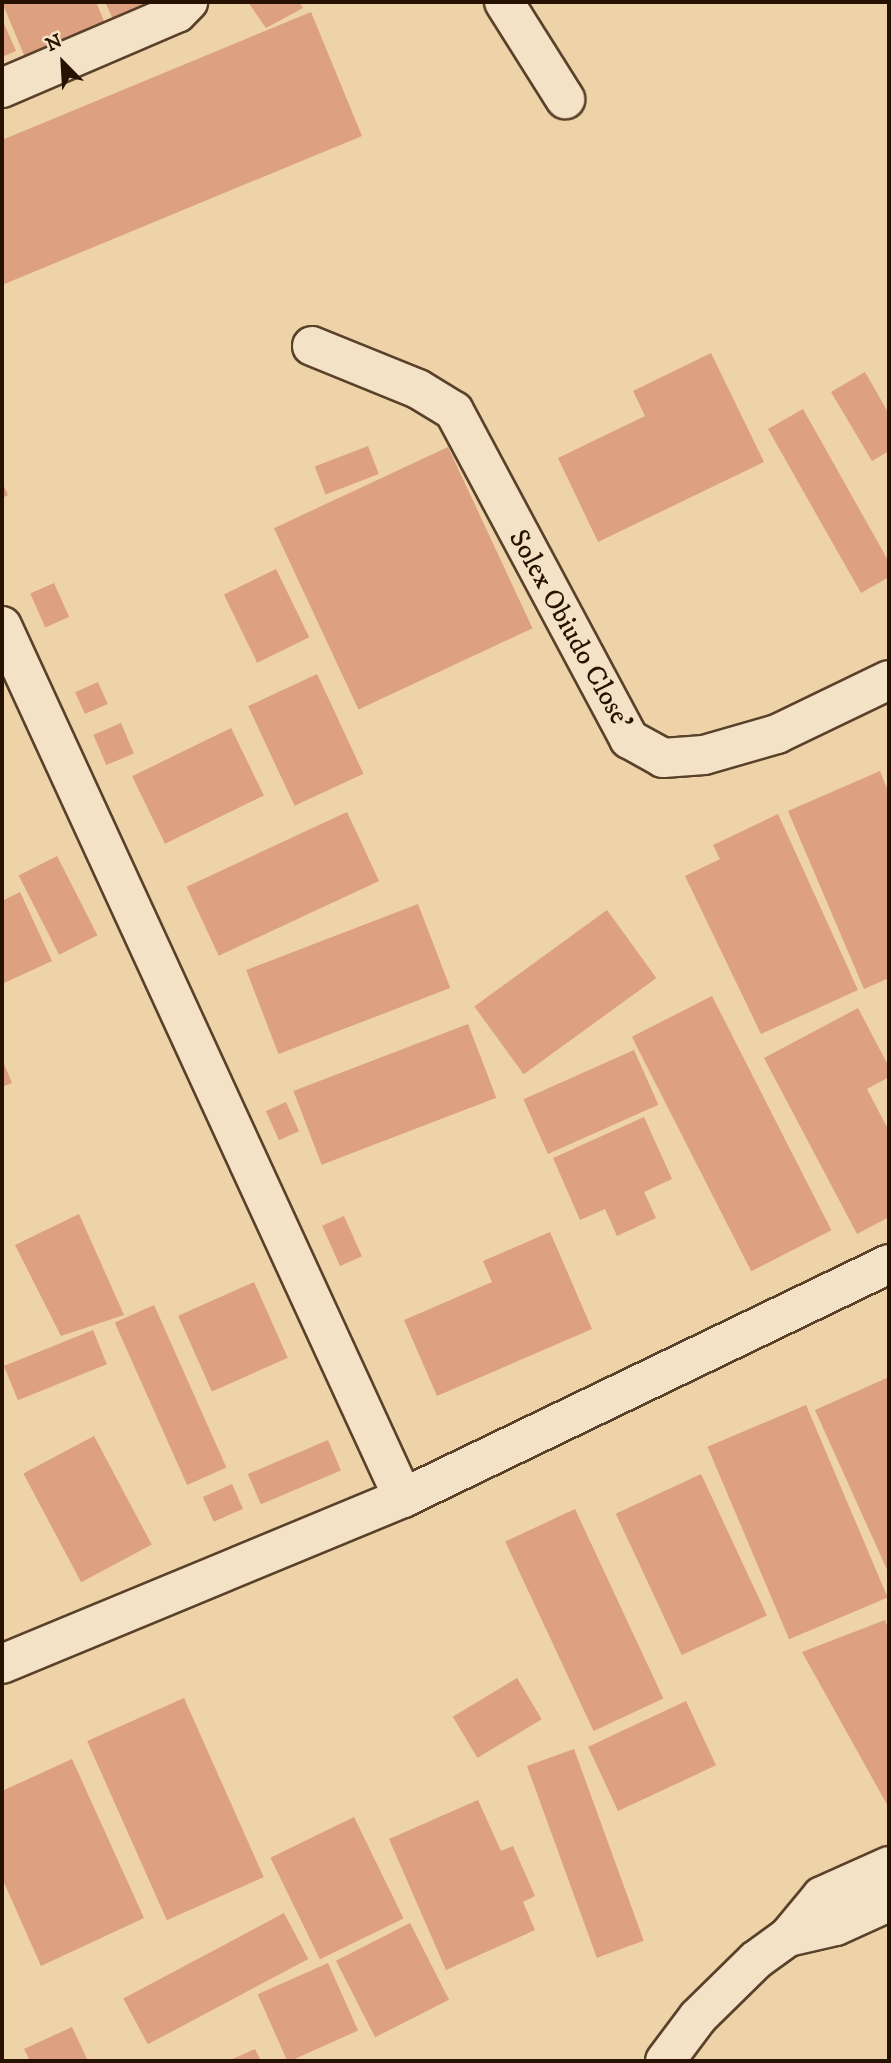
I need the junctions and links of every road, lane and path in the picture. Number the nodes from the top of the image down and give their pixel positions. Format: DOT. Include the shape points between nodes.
graph roads {
  1 [pos="188,2"];
  2 [pos="504,2"];
  3 [pos="2,88"];
  4 [pos="565,99"];
  5 [pos="312,346"];
  6 [pos="2,626"];
  7 [pos="889,680"];
  8 [pos="889,1264"];
  9 [pos="403,1498"];
  10 [pos="2,1664"];
  11 [pos="889,1866"];
  12 [pos="889,1902"];
  13 [pos="788,1937"];
  14 [pos="665,2061"];
  1 -- 3 [label="street" via="177,13"];
  2 -- 4 [label="street"];
  5 -- 7 [label="street, Solex Obiudo Close'" via="418,389 454,411 629,739 663,758 704,755 777,734"];
  6 -- 9 [label="street"];
  8 -- 9 [label="street"];
  9 -- 10 [label="street"];
  11 -- 13 [label="street" via="822,1896"];
  12 -- 13 [label="street" via="836,1926"];
  13 -- 14 [label="street" via="698,2017"];
}
